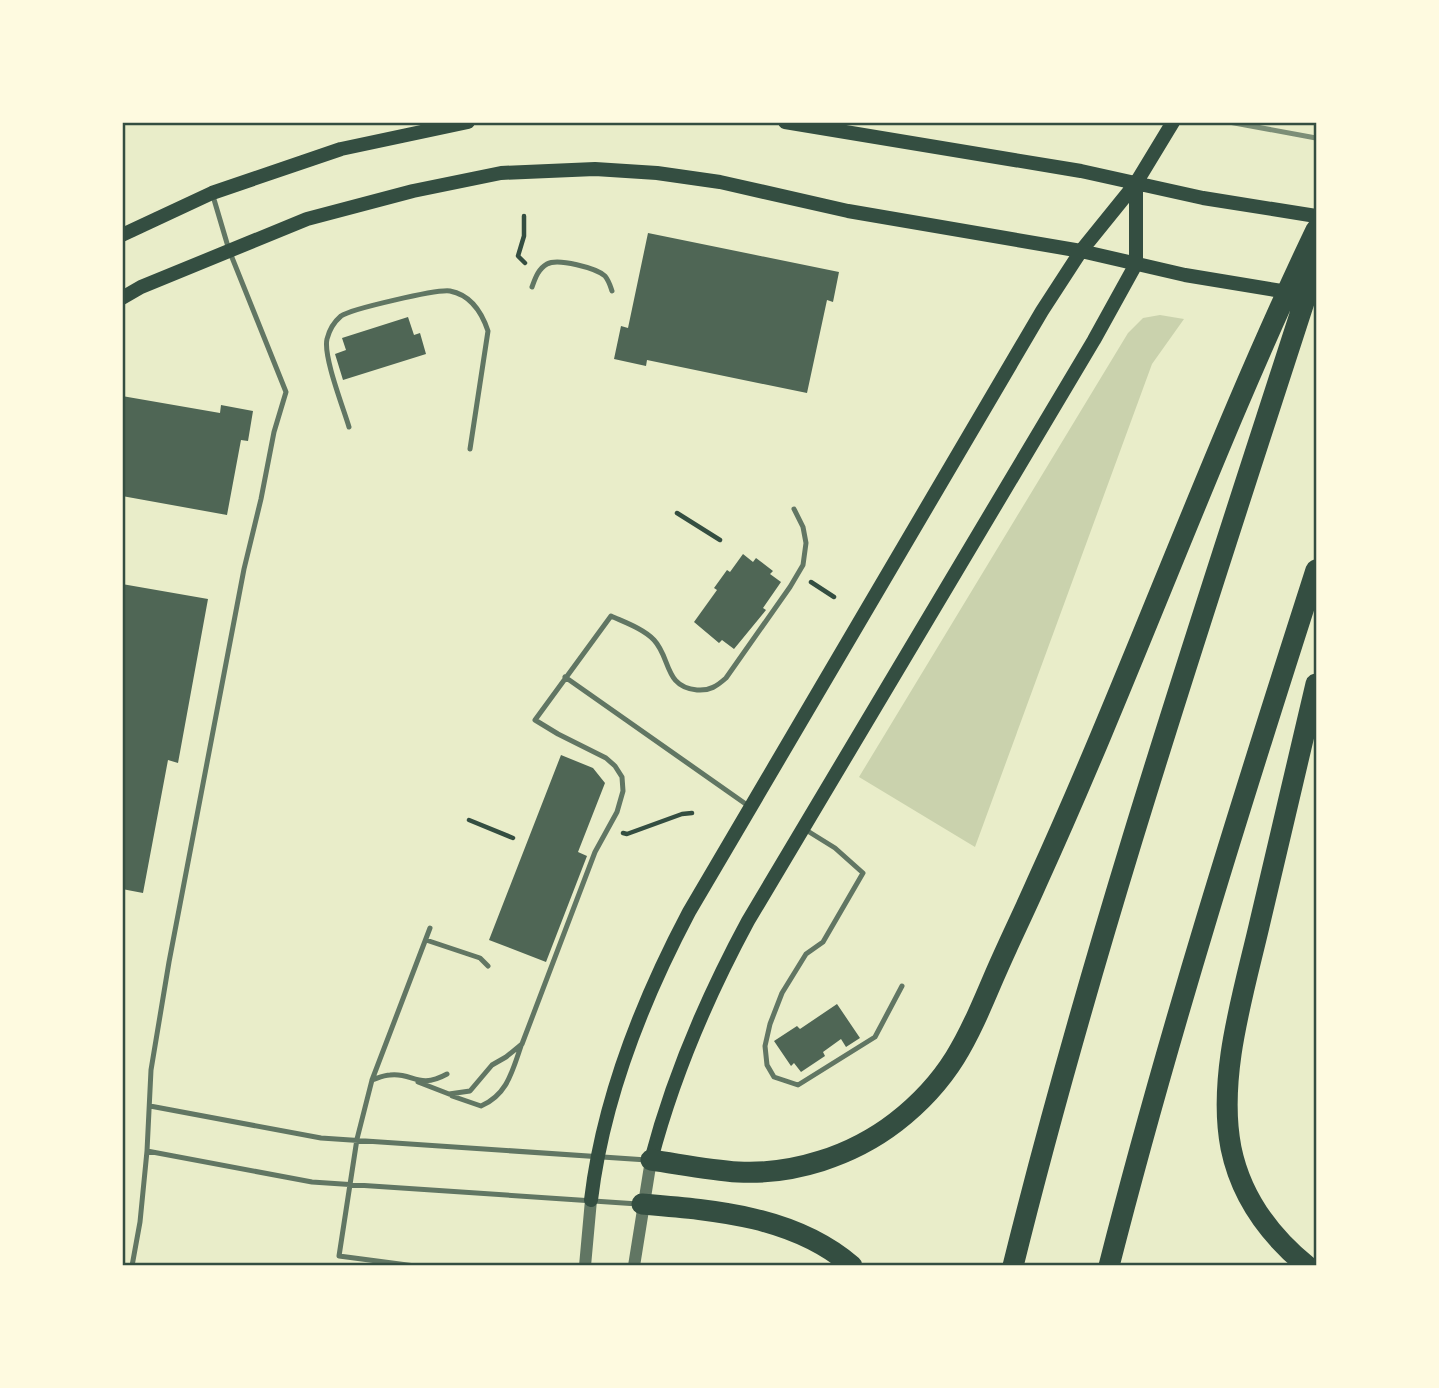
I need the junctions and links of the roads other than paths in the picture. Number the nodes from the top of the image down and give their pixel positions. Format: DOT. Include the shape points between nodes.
graph roads {
  1 [pos="468,122"];
  2 [pos="785,122"];
  3 [pos="1173,122"];
  4 [pos="434,125"];
  5 [pos="1136,183"];
  6 [pos="212,193"];
  7 [pos="1317,216"];
  8 [pos="1317,230"];
  9 [pos="122,235"];
  10 [pos="229,250"];
  11 [pos="1081,251"];
  12 [pos="1136,264"];
  13 [pos="1317,265"];
  14 [pos="532,287"];
  15 [pos="612,291"];
  16 [pos="1317,296"];
  17 [pos="122,298"];
  18 [pos="349,427"];
  19 [pos="470,449"];
  20 [pos="794,509"];
  21 [pos="1317,570"];
  22 [pos="565,677"];
  23 [pos="1317,684"];
  24 [pos="750,807"];
  25 [pos="803,828"];
  26 [pos="430,929"];
  27 [pos="426,940"];
  28 [pos="488,966"];
  29 [pos="902,986"];
  30 [pos="522,1044"];
  31 [pos="447,1074"];
  32 [pos="372,1080"];
  33 [pos="418,1082"];
  34 [pos="449,1094"];
  35 [pos="150,1106"];
  36 [pos="357,1139"];
  37 [pos="147,1151"];
  38 [pos="598,1156"];
  39 [pos="650,1160"];
  40 [pos="352,1185"];
  41 [pos="591,1200"];
  42 [pos="642,1204"];
  43 [pos="132,1265"];
  44 [pos="415,1265"];
  45 [pos="585,1265"];
  46 [pos="634,1265"];
  47 [pos="852,1265"];
  48 [pos="1013,1265"];
  49 [pos="1109,1265"];
  50 [pos="1307,1265"];
  1 -- 4 [label="main road"];
  2 -- 5 [label="main road"];
  3 -- 5 [label="main road"];
  4 -- 6 [label="main road" via="341,149"];
  5 -- 7 [label="main road"];
  5 -- 11 [label="main road"];
  5 -- 12 [label="main road"];
  6 -- 9 [label="main road"];
  6 -- 10 [label="lane"];
  8 -- 39 [label="highway" via="1273,319 1072,805 974,1026 951,1066 930,1092 887,1128 820,1161 752,1172"];
  10 -- 11 [label="main road" via="307,219 414,191 501,173 595,169 690,177 848,211"];
  10 -- 17 [label="main road"];
  10 -- 35 [label="lane" via="286,392 244,569 169,962 151,1070"];
  11 -- 12 [label="main road"];
  11 -- 24 [label="main road"];
  12 -- 16 [label="main road"];
  12 -- 25 [label="main road"];
  13 -- 48 [label="highway" via="1123,866"];
  14 -- 15 [label="lane" via="537,273 559,262 598,271 608,279"];
  18 -- 19 [label="lane" via="328,359 330,328 341,316 448,291 472,302 488,331"];
  20 -- 22 [label="lane" via="806,542 803,565 716,688 700,691 680,684 654,639 611,616"];
  21 -- 49 [label="highway" via="1191,964"];
  22 -- 24 [label="lane"];
  22 -- 30 [label="lane" via="536,720 606,758 622,777 623,791"];
  23 -- 50 [label="highway" via="1240,1013 1227,1102 1230,1144 1243,1187 1267,1227"];
  24 -- 38 [label="main road" via="689,912 649,993 614,1093"];
  25 -- 29 [label="lane" via="863,873 823,942 806,954 782,993 765,1046 774,1077 798,1085 875,1037"];
  25 -- 39 [label="main road" via="705,1005"];
  26 -- 27 [label="lane"];
  27 -- 28 [label="lane" via="480,958"];
  27 -- 32 [label="lane"];
  30 -- 34 [label="lane" via="492,1065 470,1091"];
  30 -- 34 [label="lane" via="495,1100 481,1106"];
  31 -- 33 [label="lane"];
  32 -- 33 [label="lane" via="400,1075"];
  32 -- 36 [label="lane"];
  33 -- 34 [label="lane"];
  35 -- 36 [label="lane" via="321,1138"];
  35 -- 37 [label="lane"];
  36 -- 38 [label="lane"];
  36 -- 40 [label="lane"];
  37 -- 40 [label="lane" via="312,1182"];
  37 -- 43 [label="lane"];
  38 -- 39 [label="lane"];
  38 -- 41 [label="main road"];
  39 -- 42 [label="street"];
  40 -- 41 [label="lane"];
  40 -- 44 [label="lane" via="339,1256"];
  41 -- 42 [label="lane"];
  41 -- 45 [label="street"];
  42 -- 46 [label="street"];
  42 -- 47 [label="highway" via="780,1226 810,1237"];
}
